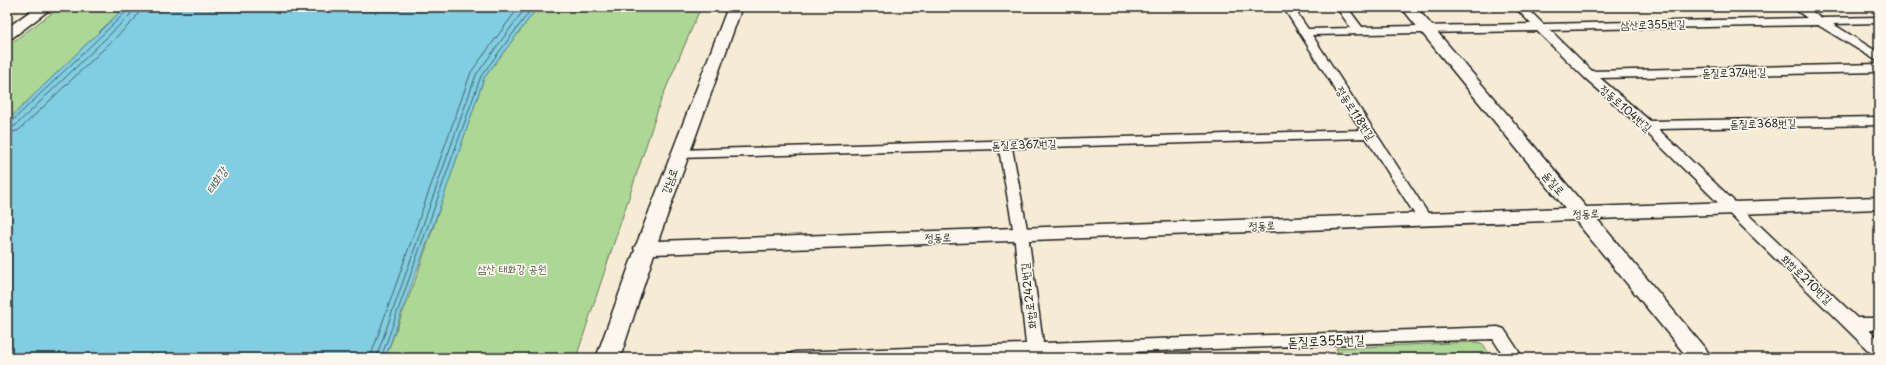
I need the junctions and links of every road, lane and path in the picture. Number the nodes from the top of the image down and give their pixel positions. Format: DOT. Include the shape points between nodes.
graph roads {
  1 [pos="46,7"];
  2 [pos="735,7"];
  3 [pos="1288,7"];
  4 [pos="1340,7"];
  5 [pos="1408,7"];
  6 [pos="1520,7"];
  7 [pos="1796,7"];
  8 [pos="1818,20"];
  9 [pos="1879,20"];
  10 [pos="1540,27"];
  11 [pos="1426,29"];
  12 [pos="1358,30"];
  13 [pos="1304,32"];
  14 [pos="7,35"];
  15 [pos="1879,58"];
  16 [pos="1879,68"];
  17 [pos="1589,75"];
  18 [pos="1879,121"];
  19 [pos="1646,125"];
  20 [pos="1369,134"];
  21 [pos="1006,144"];
  22 [pos="678,154"];
  23 [pos="1879,203"];
  24 [pos="1733,208"];
  25 [pos="1580,214"];
  26 [pos="1424,218"];
  27 [pos="1021,234"];
  28 [pos="644,248"];
  29 [pos="1854,324"];
  30 [pos="1879,324"];
  31 [pos="1879,351"];
  32 [pos="1035,354"];
  33 [pos="608,358"];
  34 [pos="795,358"];
  35 [pos="821,358"];
  36 [pos="1514,358"];
  37 [pos="1701,358"];
  1 -- 14 [label="main road"];
  2 -- 22 [label="main road, 강남로"];
  3 -- 13 [label="street, 정동로118번길"];
  4 -- 12 [label="street"];
  5 -- 11 [label="main road, 돋질로"];
  6 -- 10 [label="street, 정동로104번길"];
  7 -- 8 [label="street"];
  8 -- 9 [label="street, 삼산로355번길"];
  8 -- 10 [label="street, 삼산로355번길"];
  8 -- 15 [label="street"];
  10 -- 11 [label="street, 삼산로355번길"];
  10 -- 17 [label="street, 정동로104번길"];
  11 -- 12 [label="street, 삼산로355번길"];
  11 -- 25 [label="main road, 돋질로"];
  12 -- 13 [label="street, 삼산로355번길"];
  13 -- 20 [label="street, 정동로118번길"];
  16 -- 17 [label="street, 돋질로374번길"];
  17 -- 19 [label="street, 정동로104번길"];
  18 -- 19 [label="street, 돋질로368번길"];
  19 -- 24 [label="street, 정동로104번길"];
  20 -- 21 [label="street, 돋질로367번길"];
  20 -- 26 [label="street, 정동로118번길"];
  21 -- 22 [label="street, 돋질로367번길"];
  21 -- 27 [label="street, 화합로242번길"];
  22 -- 28 [label="main road, 강남로"];
  23 -- 24 [label="main road, 정동로"];
  24 -- 25 [label="main road, 정동로"];
  24 -- 29 [label="street, 화합로210번길"];
  25 -- 26 [label="main road, 정동로"];
  25 -- 37 [label="main road, 돋질로"];
  26 -- 27 [label="main road, 정동로"];
  27 -- 28 [label="main road, 정동로"];
  27 -- 32 [label="street, 화합로242번길"];
  28 -- 33 [label="main road, 강남로"];
  29 -- 30 [label="street"];
  29 -- 31 [label="street, 화합로210번길"];
  32 -- 35 [label="street, 돋질로355번길"];
  32 -- 36 [label="street, 돋질로355번길" via="1498,333"];
  34 -- 35 [label="street, 돋질로355번길"];
}
